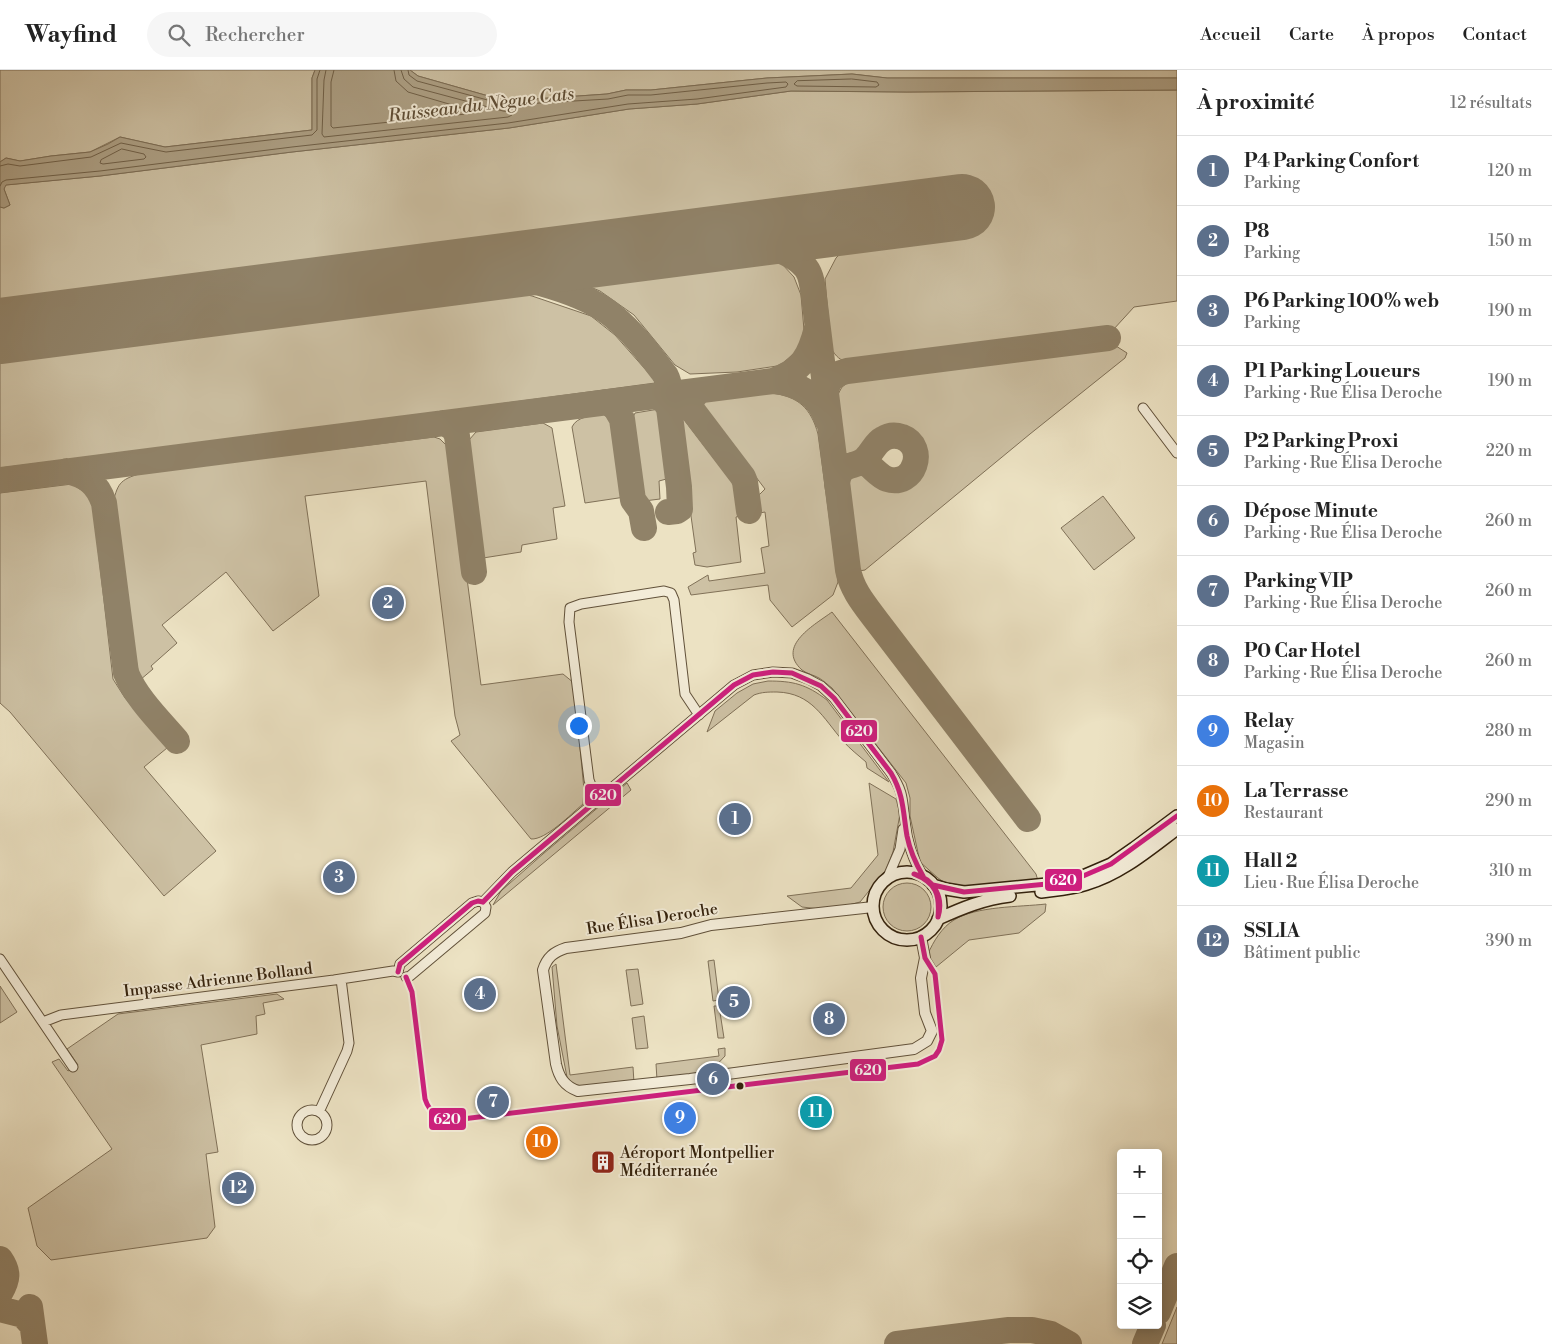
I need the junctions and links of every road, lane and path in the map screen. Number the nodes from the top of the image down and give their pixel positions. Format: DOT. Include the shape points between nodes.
graph roads {
  1 [pos="1143,408"];
  2 [pos="1177,452"];
  3 [pos="699,715"];
  4 [pos="599,799"];
  5 [pos="1177,816"];
  6 [pos="904,821"];
  7 [pos="1177,829"];
  8 [pos="923,876"];
  9 [pos="887,879"];
  10 [pos="933,885"];
  11 [pos="483,902"];
  12 [pos="873,907"];
  13 [pos="938,919"];
  14 [pos="921,937"];
  15 [pos="0,960"];
  16 [pos="402,974"];
  17 [pos="341,979"];
  18 [pos="42,1022"];
  19 [pos="73,1067"];
  20 [pos="319,1112"];
  1 -- 2 [label="street"];
  3 -- 4 [label="street"];
  3 -- 4 [label="street" via="685,694 672,593 636,595 570,608 569,622 589,780"];
  3 -- 6 [label="street" via="734,685 754,675 792,673 808,679 834,698 891,773 903,799"];
  4 -- 11 [label="street" via="512,872"];
  5 -- 10 [label="main road" via="1111,864 1083,876 990,891 964,892"];
  6 -- 8 [label="street" via="910,849"];
  6 -- 9 [label="street" via="900,849"];
  7 -- 13 [label="main road" via="1140,857 1087,884 982,901"];
  8 -- 9 [label="main road" via="904,872"];
  8 -- 10 [label="main road"];
  9 -- 12 [label="main road" via="877,892"];
  10 -- 13 [label="main road" via="940,901"];
  11 -- 16 [label="street" via="472,903 400,964"];
  11 -- 16 [label="street" via="486,913 410,976"];
  12 -- 14 [label="main road" via="875,918 889,935 911,940"];
  12 -- 14 [label="street, Rue Élisa Deroche" via="712,925 682,933 557,951 549,956 544,970 556,1064 563,1082 578,1091 914,1049 928,1041 932,1030 925,1013 921,978 925,958"];
  13 -- 14 [label="main road" via="932,930"];
  15 -- 18 [label="street"];
  16 -- 17 [label="street, Impasse Adrienne Bolland" via="393,971"];
  17 -- 18 [label="street, Impasse Adrienne Bolland" via="61,1015"];
  17 -- 20 [label="street" via="348,1043"];
  18 -- 19 [label="street"];
}
